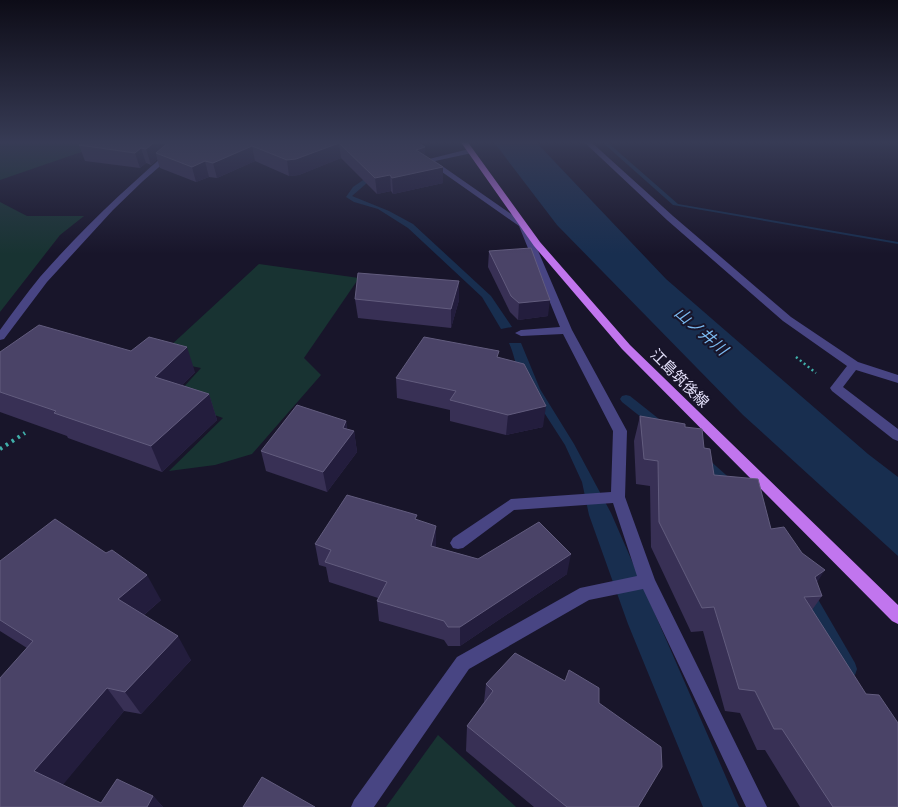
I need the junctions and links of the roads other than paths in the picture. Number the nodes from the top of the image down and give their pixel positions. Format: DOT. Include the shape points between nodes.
graph roads {
  1 [pos="140,179"];
  2 [pos="456,179"];
  3 [pos="490,179"];
  4 [pos="627,179"];
  5 [pos="523,225"];
  6 [pos="567,330"];
  7 [pos="521,333"];
  8 [pos="0,337"];
  9 [pos="854,365"];
  10 [pos="898,378"];
  11 [pos="898,436"];
  12 [pos="618,497"];
  13 [pos="458,542"];
  14 [pos="647,581"];
  15 [pos="898,616"];
  16 [pos="361,807"];
  17 [pos="757,807"];
  1 -- 8 [label="street" via="42,280"];
  2 -- 5 [label="street"];
  3 -- 5 [label="main road, 江島筑後線"];
  4 -- 9 [label="street" via="787,319"];
  5 -- 6 [label="street"];
  5 -- 15 [label="main road, 江島筑後線" via="626,347"];
  6 -- 7 [label="street"];
  6 -- 12 [label="street" via="620,432"];
  9 -- 10 [label="street"];
  9 -- 11 [label="street" via="836,388"];
  12 -- 13 [label="street" via="511,505"];
  12 -- 14 [label="street"];
  14 -- 16 [label="street" via="586,593 463,663"];
  14 -- 17 [label="street"];
}
